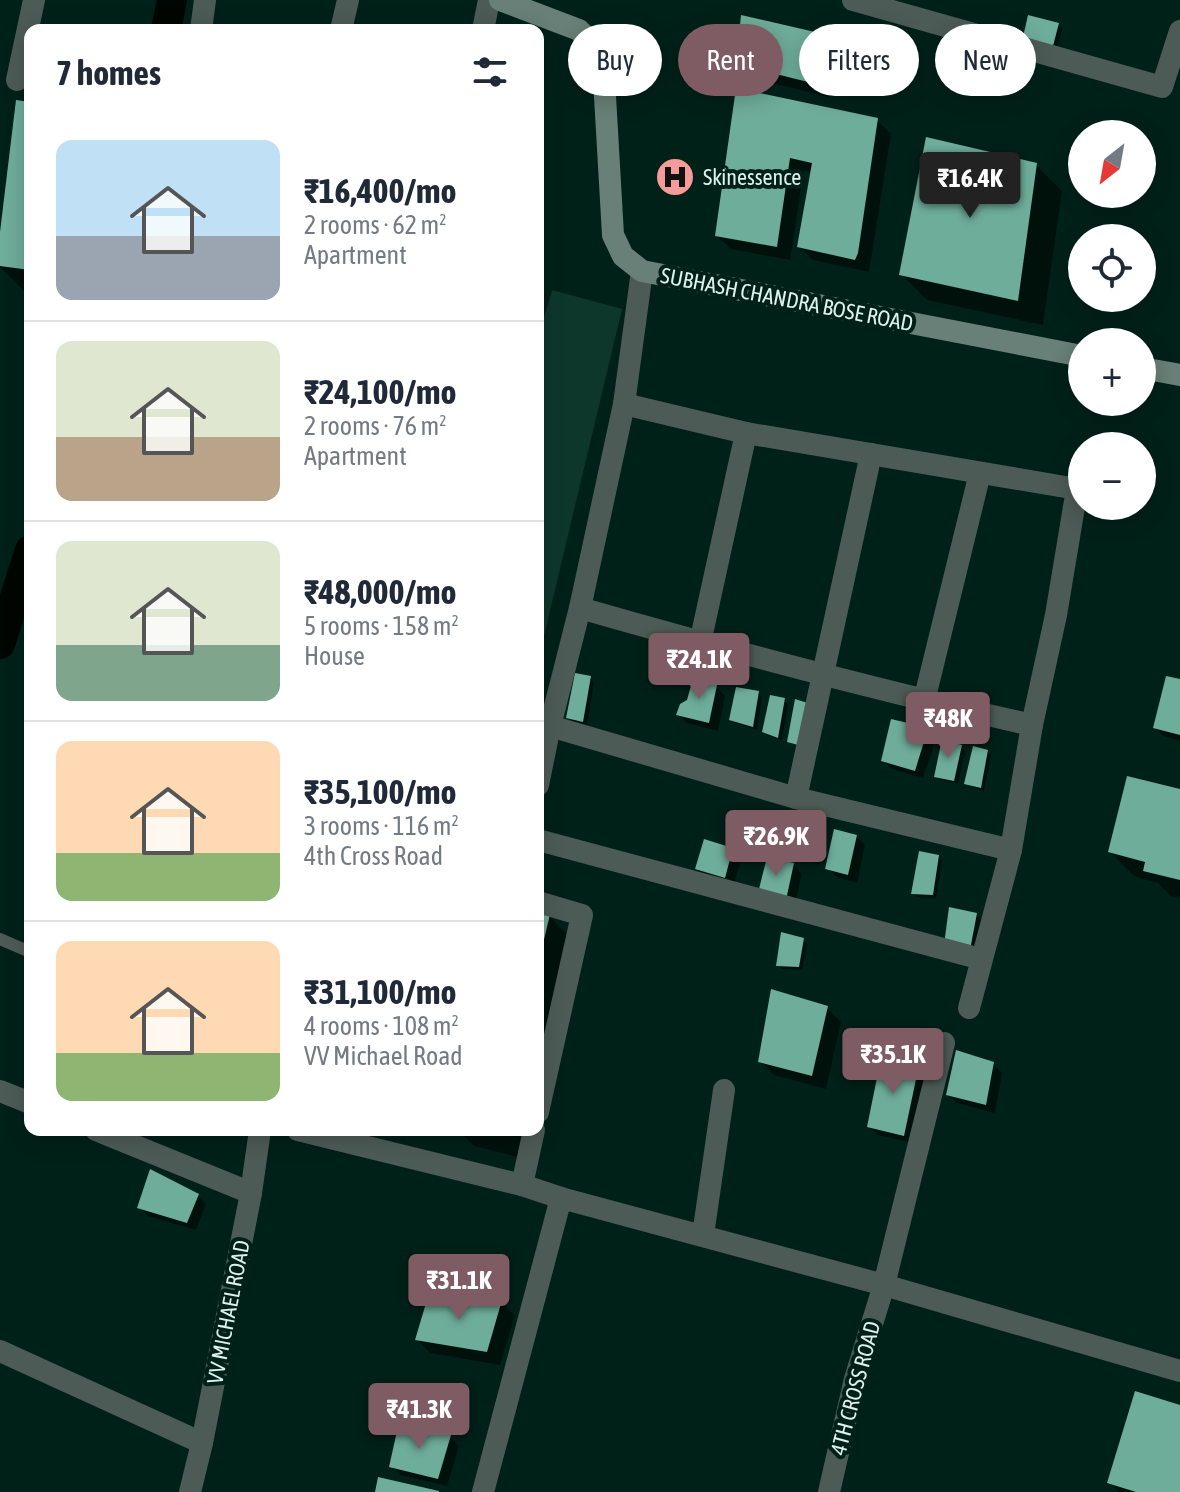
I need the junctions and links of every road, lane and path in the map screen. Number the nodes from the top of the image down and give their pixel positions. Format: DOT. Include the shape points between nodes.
graph roads {
  1 [pos="34,0"];
  2 [pos="205,0"];
  3 [pos="348,0"];
  4 [pos="489,0"];
  5 [pos="500,0"];
  6 [pos="853,0"];
  7 [pos="29,24"];
  8 [pos="202,24"];
  9 [pos="342,24"];
  10 [pos="484,24"];
  11 [pos="1180,31"];
  12 [pos="24,47"];
  13 [pos="17,80"];
  14 [pos="642,271"];
  15 [pos="1068,353"];
  16 [pos="1156,371"];
  17 [pos="1180,375"];
  18 [pos="624,404"];
  19 [pos="746,433"];
  20 [pos="871,454"];
  21 [pos="980,473"];
  22 [pos="580,608"];
  23 [pos="700,643"];
  24 [pos="824,675"];
  25 [pos="924,701"];
  26 [pos="1032,725"];
  27 [pos="550,726"];
  28 [pos="544,756"];
  29 [pos="796,798"];
  30 [pos="544,842"];
  31 [pos="1011,850"];
  32 [pos="544,904"];
  33 [pos="0,939"];
  34 [pos="24,949"];
  35 [pos="981,959"];
  36 [pos="969,1008"];
  37 [pos="944,1043"];
  38 [pos="544,1085"];
  39 [pos="724,1090"];
  40 [pos="0,1091"];
  41 [pos="24,1101"];
  42 [pos="111,1136"];
  43 [pos="259,1136"];
  44 [pos="322,1136"];
  45 [pos="533,1136"];
  46 [pos="522,1185"];
  47 [pos="251,1193"];
  48 [pos="561,1198"];
  49 [pos="703,1235"];
  50 [pos="884,1285"];
  51 [pos="0,1351"];
  52 [pos="1180,1371"];
  53 [pos="202,1443"];
  54 [pos="190,1492"];
  55 [pos="483,1492"];
  56 [pos="829,1492"];
  1 -- 7 [label="street"];
  2 -- 8 [label="street"];
  3 -- 9 [label="street"];
  4 -- 10 [label="street"];
  5 -- 14 [label="main road, SUBHASH CHANDRA BOSE ROAD" via="579,30 599,53 613,235 623,256"];
  6 -- 11 [label="street" via="1162,87"];
  12 -- 13 [label="street"];
  14 -- 15 [label="main road, SUBHASH CHANDRA BOSE ROAD"];
  14 -- 18 [label="street"];
  16 -- 17 [label="main road"];
  18 -- 19 [label="street"];
  18 -- 22 [label="street"];
  19 -- 20 [label="street"];
  19 -- 23 [label="street"];
  20 -- 21 [label="street"];
  20 -- 24 [label="street"];
  21 -- 25 [label="street"];
  21 -- 26 [label="street" via="1077,489"];
  22 -- 23 [label="street"];
  22 -- 27 [label="street"];
  23 -- 24 [label="street"];
  24 -- 25 [label="street"];
  24 -- 29 [label="street"];
  25 -- 26 [label="street"];
  26 -- 31 [label="street"];
  27 -- 28 [label="street"];
  27 -- 29 [label="street"];
  29 -- 31 [label="street"];
  30 -- 35 [label="street"];
  31 -- 35 [label="street"];
  32 -- 38 [label="street" via="582,915"];
  33 -- 34 [label="lane"];
  35 -- 36 [label="street"];
  37 -- 50 [label="street, 4TH CROSS ROAD"];
  39 -- 49 [label="street"];
  40 -- 41 [label="street"];
  42 -- 47 [label="street"];
  43 -- 47 [label="street, VV MICHAEL ROAD"];
  44 -- 46 [label="street"];
  45 -- 46 [label="street"];
  46 -- 48 [label="street"];
  47 -- 53 [label="street, VV MICHAEL ROAD"];
  48 -- 49 [label="street"];
  48 -- 55 [label="street"];
  49 -- 50 [label="street"];
  50 -- 52 [label="street"];
  50 -- 56 [label="street, 4TH CROSS ROAD"];
  51 -- 53 [label="street"];
  53 -- 54 [label="street, VV MICHAEL ROAD"];
}
